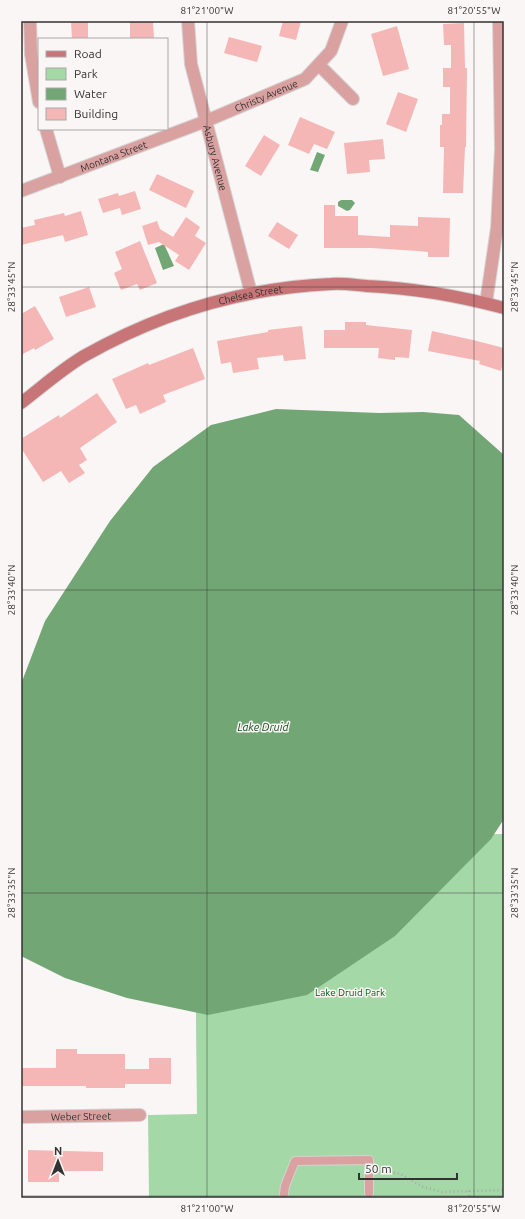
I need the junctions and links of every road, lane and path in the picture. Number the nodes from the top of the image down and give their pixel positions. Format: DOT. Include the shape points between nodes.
graph roads {
  1 [pos="30,21"];
  2 [pos="188,21"];
  3 [pos="342,21"];
  4 [pos="499,21"];
  5 [pos="318,65"];
  6 [pos="38,96"];
  7 [pos="353,99"];
  8 [pos="206,121"];
  9 [pos="46,130"];
  10 [pos="60,177"];
  11 [pos="21,192"];
  12 [pos="251,293"];
  13 [pos="486,303"];
  14 [pos="504,308"];
  15 [pos="21,403"];
  16 [pos="140,1115"];
  17 [pos="21,1117"];
  18 [pos="369,1170"];
  19 [pos="504,1190"];
  20 [pos="469,1191"];
  21 [pos="369,1193"];
  22 [pos="284,1194"];
  23 [pos="469,1198"];
  1 -- 6 [label="street" via="31,54"];
  2 -- 8 [label="street, Asbury Avenue" via="191,64"];
  3 -- 5 [label="street, Christy Avenue" via="331,51"];
  4 -- 13 [label="street" via="501,149 497,228"];
  5 -- 7 [label="street"];
  5 -- 8 [label="street, Christy Avenue" via="305,79"];
  8 -- 10 [label="street, Montana Street"];
  8 -- 12 [label="street, Asbury Avenue"];
  9 -- 10 [label="street"];
  10 -- 11 [label="street, Montana Street"];
  12 -- 13 [label="street, Chelsea Street" via="332,284 407,288"];
  12 -- 15 [label="street, Chelsea Street" via="199,306 124,335 83,357"];
  13 -- 14 [label="street, Chelsea Street"];
  16 -- 17 [label="street, Weber Street"];
  18 -- 20 [label="path" via="401,1174 431,1190"];
  18 -- 21 [label="lane"];
  18 -- 22 [label="lane" via="369,1160 295,1161"];
  19 -- 20 [label="path"];
  20 -- 23 [label="path"];
}
